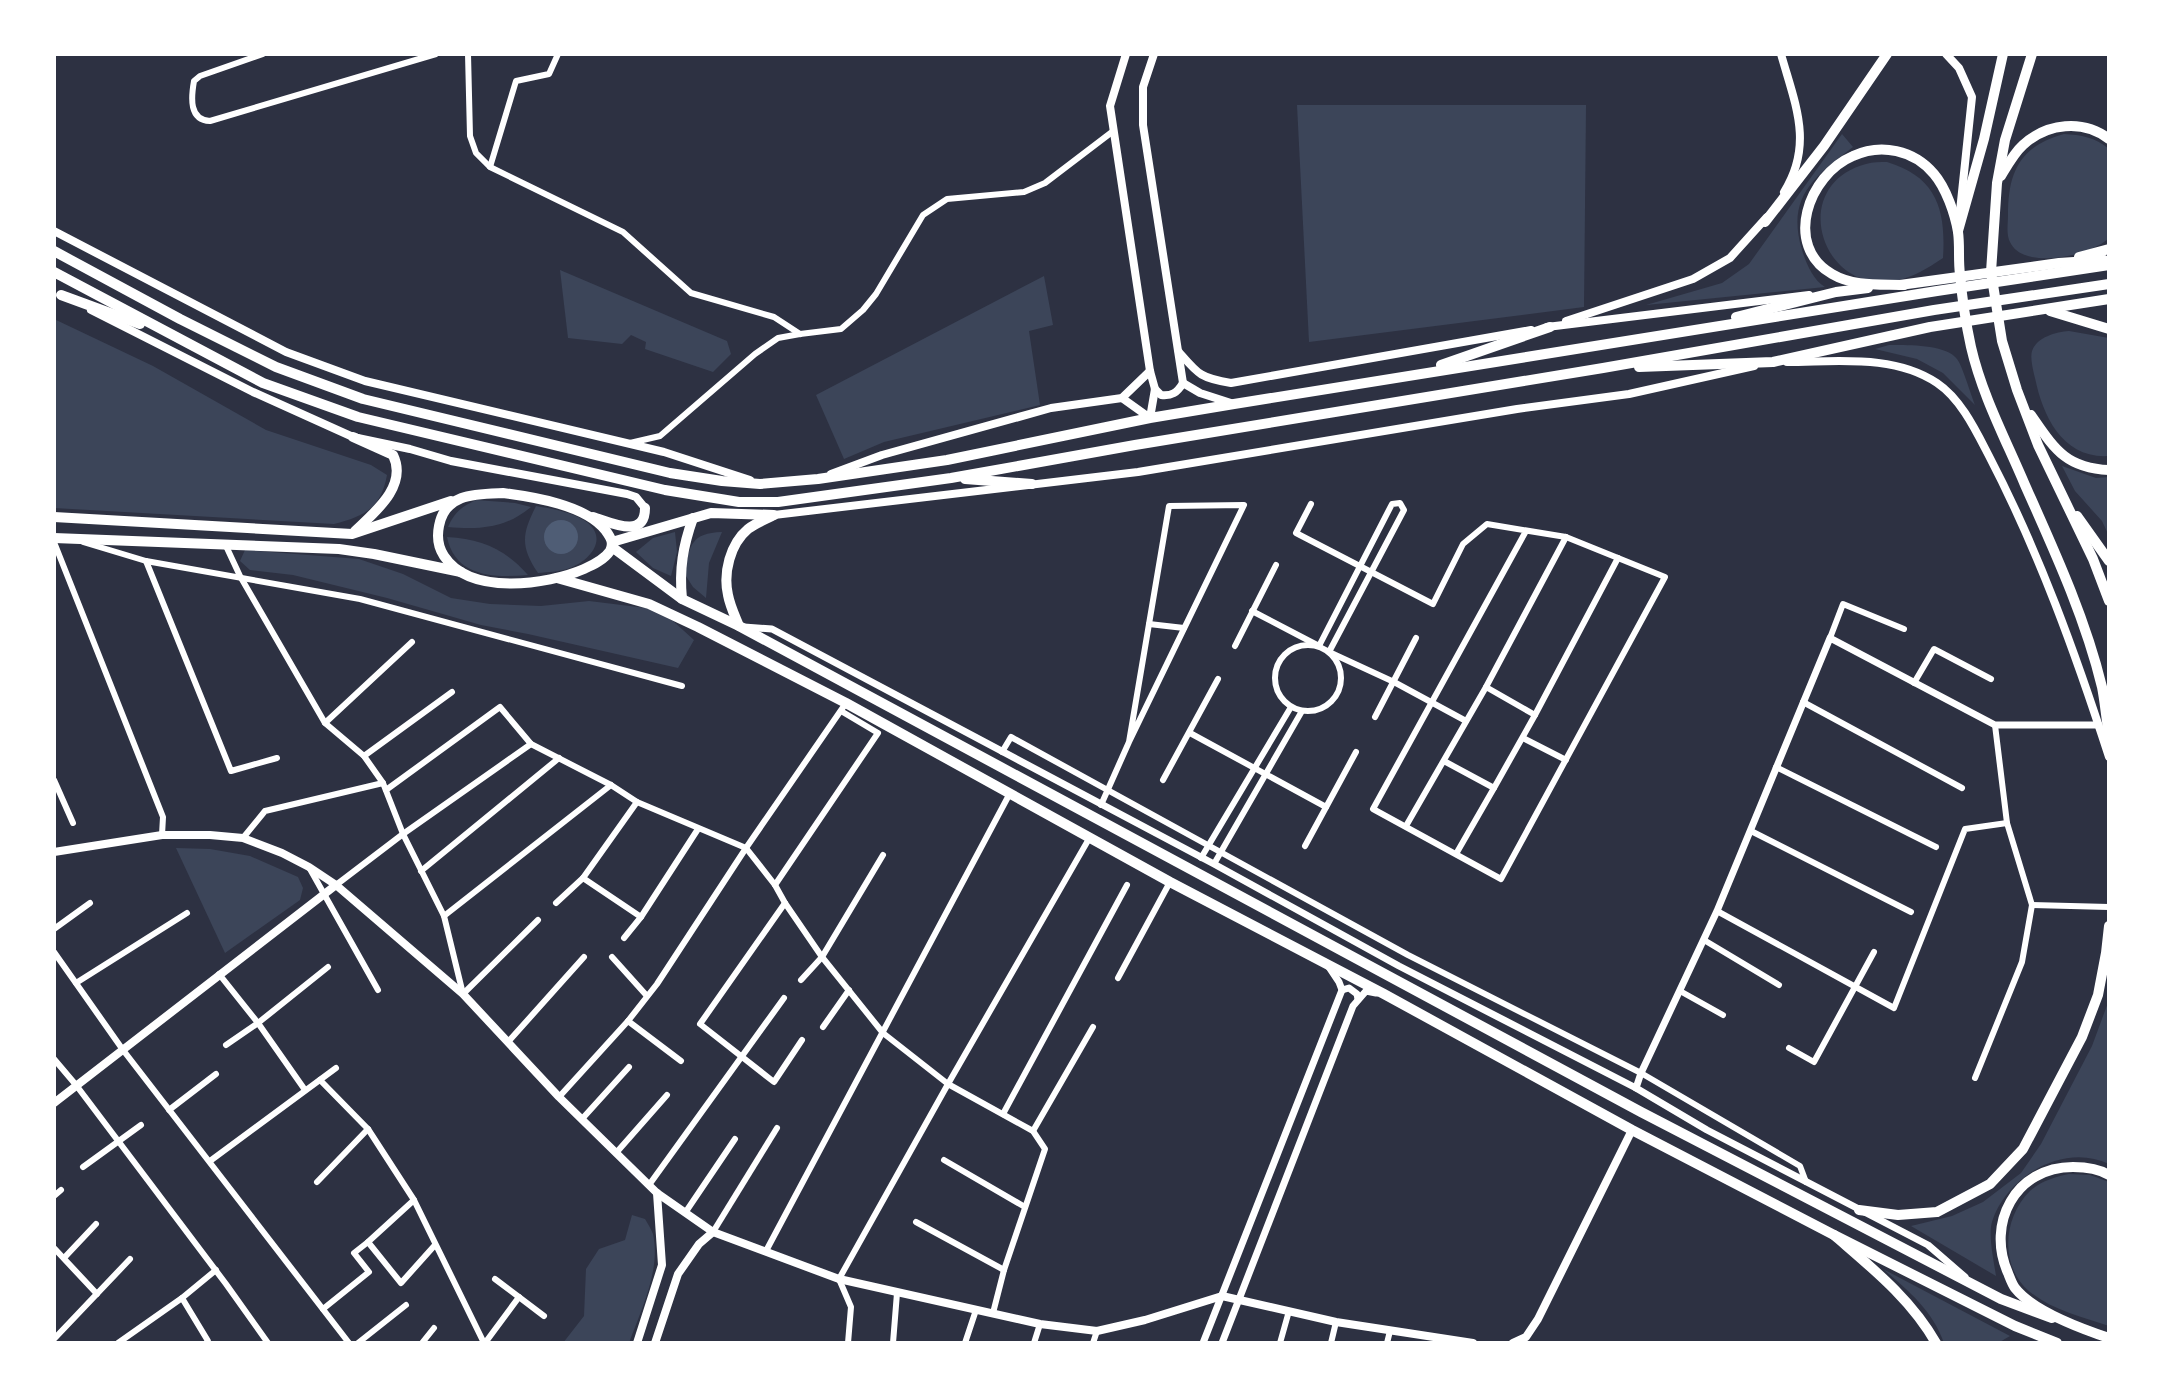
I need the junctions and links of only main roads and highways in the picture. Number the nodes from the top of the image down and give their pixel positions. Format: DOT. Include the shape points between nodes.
graph roads {
  1 [pos="1126,54"];
  2 [pos="1154,54"];
  3 [pos="1781,54"];
  4 [pos="1887,54"];
  5 [pos="1946,54"];
  6 [pos="2003,54"];
  7 [pos="2032,54"];
  8 [pos="2109,139"];
  9 [pos="1997,183"];
  10 [pos="1765,222"];
  11 [pos="54,231"];
  12 [pos="1958,231"];
  13 [pos="2109,249"];
  14 [pos="54,251"];
  15 [pos="2059,262"];
  16 [pos="2109,262"];
  17 [pos="54,272"];
  18 [pos="2109,284"];
  19 [pos="1904,285"];
  20 [pos="1836,292"];
  21 [pos="58,293"];
  22 [pos="2109,299"];
  23 [pos="2046,310"];
  24 [pos="1550,327"];
  25 [pos="2109,329"];
  26 [pos="1671,333"];
  27 [pos="171,335"];
  28 [pos="1179,352"];
  29 [pos="1773,362"];
  30 [pos="1603,368"];
  31 [pos="1150,371"];
  32 [pos="1417,374"];
  33 [pos="1183,383"];
  34 [pos="1155,389"];
  35 [pos="1122,398"];
  36 [pos="1234,404"];
  37 [pos="2024,405"];
  38 [pos="1150,418"];
  39 [pos="353,437"];
  40 [pos="2109,470"];
  41 [pos="951,478"];
  42 [pos="818,479"];
  43 [pos="760,484"];
  44 [pos="1032,484"];
  45 [pos="2061,495"];
  46 [pos="455,500"];
  47 [pos="645,508"];
  48 [pos="583,513"];
  49 [pos="774,515"];
  50 [pos="54,516"];
  51 [pos="693,518"];
  52 [pos="352,534"];
  53 [pos="54,540"];
  54 [pos="612,545"];
  55 [pos="2109,561"];
  56 [pos="462,572"];
  57 [pos="557,578"];
  58 [pos="682,599"];
  59 [pos="2109,601"];
  60 [pos="739,626"];
  61 [pos="2109,734"];
  62 [pos="2109,757"];
  63 [pos="54,852"];
  64 [pos="336,885"];
  65 [pos="2109,926"];
  66 [pos="54,1102"];
  67 [pos="1632,1130"];
  68 [pos="2109,1175"];
  69 [pos="657,1193"];
  70 [pos="1859,1210"];
  71 [pos="713,1232"];
  72 [pos="1834,1235"];
  73 [pos="2072,1326"];
  74 [pos="2109,1338"];
  75 [pos="638,1343"];
  76 [pos="655,1343"];
  77 [pos="1473,1343"];
  78 [pos="1513,1343"];
  79 [pos="1936,1343"];
  80 [pos="2057,1343"];
  1 -- 31 [label="main road" via="1110,106"];
  2 -- 28 [label="main road" via="1143,87 1143,125"];
  3 -- 10 [label="main road" via="1801,128 1798,160"];
  4 -- 10 [label="main road"];
  5 -- 12 [label="main road" via="1959,68 1972,97"];
  6 -- 12 [label="main road"];
  7 -- 9 [label="main road"];
  8 -- 9 [label="main road" via="2087,127 2066,125 2042,131 2023,145"];
  9 -- 37 [label="main road" via="1991,272 2002,341"];
  10 -- 24 [label="main road" via="1730,258 1693,279"];
  11 -- 43 [label="main road" via="250,333 365,382 664,452"];
  12 -- 19 [label="main road" via="1934,174 1907,154 1872,149 1850,156 1830,171 1806,213 1805,233 1812,258 1850,283"];
  12 -- 61 [label="main road" via="1971,348 2072,594 2102,688"];
  13 -- 15 [label="main road"];
  14 -- 43 [label="main road" via="276,367 363,399 670,472"];
  15 -- 16 [label="main road"];
  15 -- 19 [label="main road"];
  16 -- 26 [label="main road"];
  17 -- 27 [label="main road"];
  18 -- 30 [label="main road"];
  19 -- 20 [label="main road"];
  20 -- 24 [label="main road"];
  20 -- 26 [label="main road"];
  21 -- 27 [label="main road"];
  21 -- 39 [label="main road"];
  22 -- 23 [label="main road"];
  23 -- 25 [label="main road"];
  23 -- 29 [label="main road" via="1930,327"];
  24 -- 28 [label="main road" via="1231,383 1198,373"];
  24 -- 32 [label="main road"];
  26 -- 32 [label="main road"];
  27 -- 41 [label="main road" via="263,383 359,417 665,490 739,502 778,502"];
  28 -- 33 [label="main road"];
  29 -- 30 [label="main road"];
  29 -- 44 [label="main road" via="1629,394"];
  29 -- 62 [label="main road" via="1883,362 1939,384 1962,409 2008,493 2056,606"];
  30 -- 41 [label="main road"];
  31 -- 34 [label="main road"];
  31 -- 35 [label="main road"];
  32 -- 36 [label="main road"];
  33 -- 34 [label="main road" via="1170,396"];
  33 -- 36 [label="main road"];
  34 -- 38 [label="main road"];
  35 -- 38 [label="main road"];
  35 -- 42 [label="main road" via="1051,408 882,455"];
  36 -- 38 [label="main road"];
  37 -- 40 [label="main road" via="2061,453 2084,468"];
  37 -- 45 [label="main road"];
  38 -- 42 [label="main road" via="947,460"];
  39 -- 47 [label="main road" via="451,461 627,494"];
  39 -- 52 [label="main road" via="393,455 397,474 390,494"];
  41 -- 44 [label="main road"];
  42 -- 43 [label="main road"];
  44 -- 49 [label="main road"];
  45 -- 55 [label="main road"];
  45 -- 59 [label="main road"];
  46 -- 48 [label="main road" via="503,493"];
  46 -- 52 [label="main road"];
  46 -- 56 [label="main road" via="440,520 438,541 446,559"];
  47 -- 48 [label="main road" via="636,526 629,527"];
  48 -- 54 [label="main road" via="603,527"];
  49 -- 51 [label="main road" via="711,513"];
  49 -- 60 [label="main road" via="747,529 728,561 728,596"];
  50 -- 52 [label="main road"];
  51 -- 54 [label="main road"];
  51 -- 58 [label="main road" via="681,561"];
  53 -- 56 [label="main road" via="339,549"];
  54 -- 57 [label="main road" via="597,563"];
  54 -- 58 [label="main road"];
  56 -- 57 [label="main road" via="481,580 510,583"];
  57 -- 67 [label="main road" via="649,604"];
  58 -- 60 [label="main road"];
  60 -- 73 [label="main road" via="1641,1112 2001,1299"];
  63 -- 64 [label="main road" via="162,835 243,838 282,853"];
  64 -- 66 [label="main road"];
  64 -- 69 [label="main road" via="463,994"];
  65 -- 70 [label="main road" via="2098,995 2087,1026 2023,1149 1990,1184 1937,1212 1898,1215"];
  67 -- 72 [label="main road"];
  67 -- 78 [label="main road" via="1538,1319 1527,1337"];
  68 -- 73 [label="main road" via="2060,1167 2036,1175 2020,1188 2002,1220 2003,1262 2015,1288"];
  69 -- 71 [label="main road"];
  69 -- 75 [label="main road" via="662,1265"];
  71 -- 76 [label="main road" via="678,1274"];
  71 -- 77 [label="main road" via="839,1279 1040,1324 1097,1331 1222,1296 1336,1322"];
  72 -- 79 [label="main road" via="1896,1289"];
  72 -- 80 [label="main road"];
  73 -- 74 [label="main road"];
}
